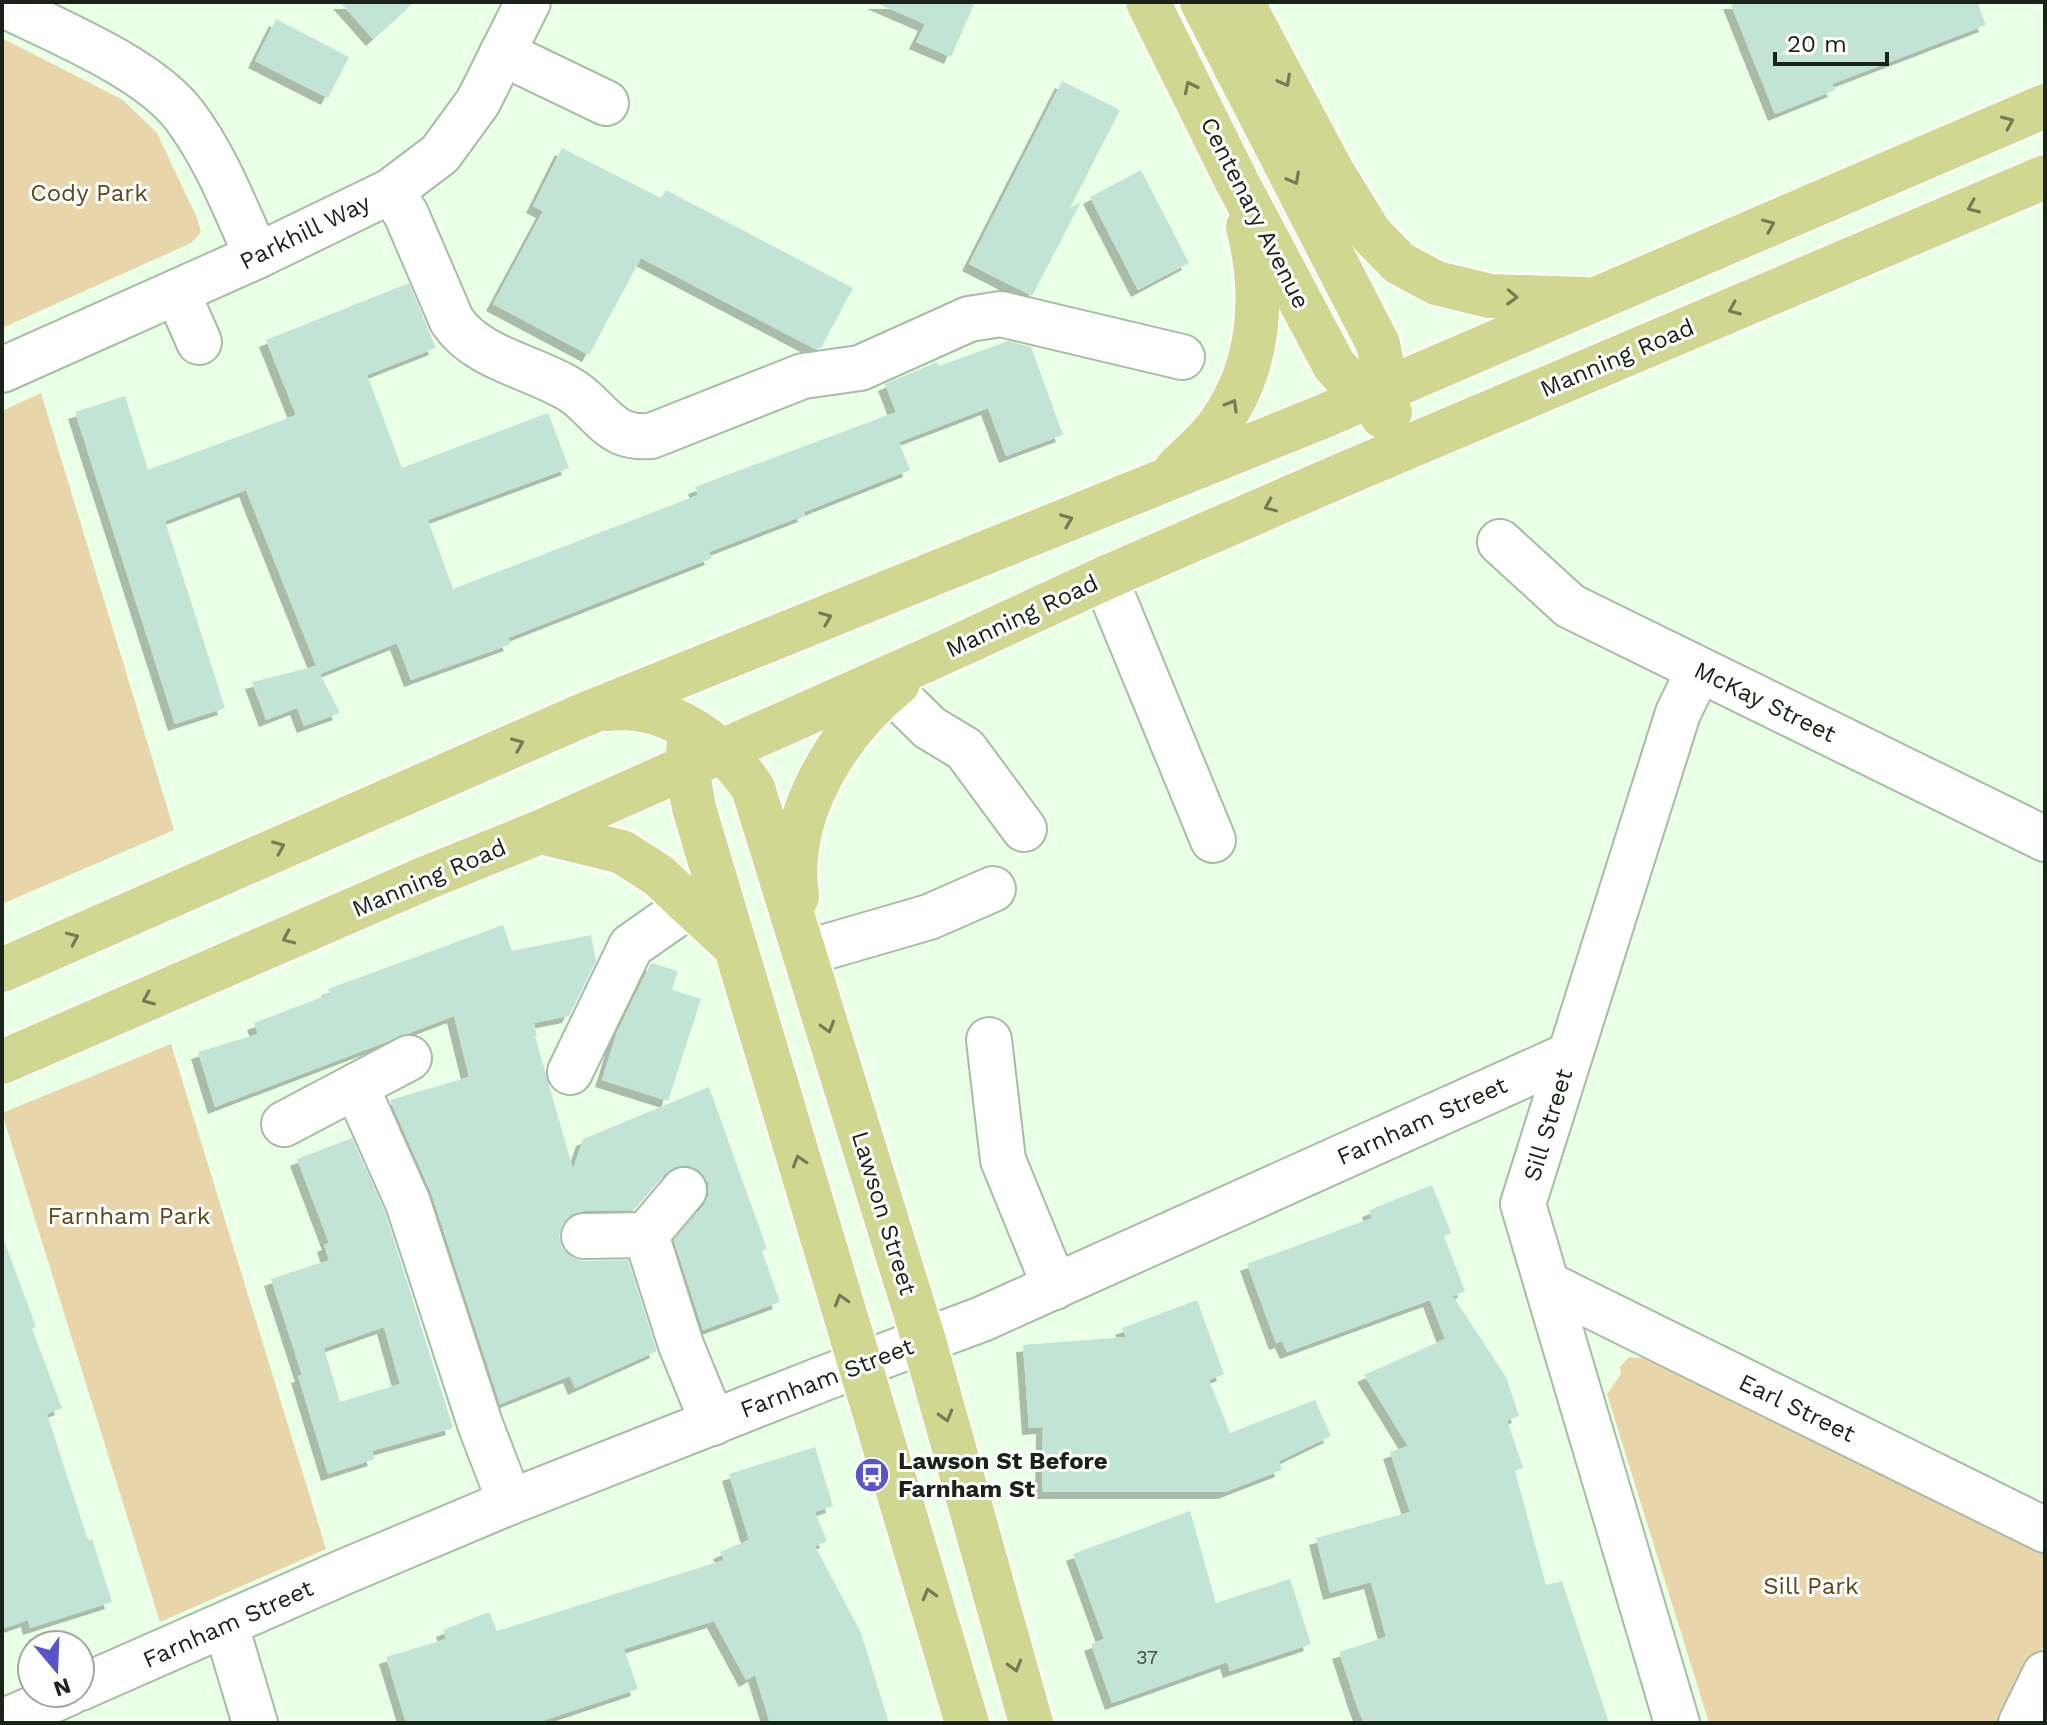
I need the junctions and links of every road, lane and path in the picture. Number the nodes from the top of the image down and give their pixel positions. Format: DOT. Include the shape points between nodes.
graph roads {
  1 [pos="528,2"];
  2 [pos="1148,2"];
  3 [pos="1202,2"];
  4 [pos="1242,2"];
  5 [pos="2,4"];
  6 [pos="502,53"];
  7 [pos="606,103"];
  8 [pos="2045,106"];
  9 [pos="2045,177"];
  10 [pos="1237,182"];
  11 [pos="391,191"];
  12 [pos="257,256"];
  13 [pos="177,292"];
  14 [pos="1594,300"];
  15 [pos="199,342"];
  16 [pos="1182,357"];
  17 [pos="2,370"];
  18 [pos="1378,399"];
  19 [pos="1458,426"];
  20 [pos="1342,475"];
  21 [pos="1164,481"];
  22 [pos="1500,542"];
  23 [pos="1105,578"];
  24 [pos="754,648"];
  25 [pos="936,656"];
  26 [pos="1699,670"];
  27 [pos="890,689"];
  28 [pos="597,710"];
  29 [pos="700,749"];
  30 [pos="1024,829"];
  31 [pos="540,832"];
  32 [pos="2045,839"];
  33 [pos="1213,840"];
  34 [pos="993,889"];
  35 [pos="691,904"];
  36 [pos="734,946"];
  37 [pos="805,953"];
  38 [pos="2,970"];
  39 [pos="989,1040"];
  40 [pos="1569,1055"];
  41 [pos="409,1058"];
  42 [pos="2,1062"];
  43 [pos="570,1072"];
  44 [pos="356,1086"];
  45 [pos="284,1124"];
  46 [pos="684,1190"];
  47 [pos="646,1235"];
  48 [pos="584,1236"];
  49 [pos="1549,1285"];
  50 [pos="1055,1287"];
  51 [pos="924,1341"];
  52 [pos="861,1364"];
  53 [pos="713,1423"];
  54 [pos="510,1502"];
  55 [pos="2045,1530"];
  56 [pos="226,1626"];
  57 [pos="2045,1674"];
  58 [pos="96,1681"];
  59 [pos="32,1709"];
  60 [pos="2,1722"];
  61 [pos="255,1723"];
  62 [pos="967,1723"];
  63 [pos="1031,1723"];
  64 [pos="1677,1723"];
  65 [pos="2021,1723"];
  1 -- 6 [label="street, Parkhill Way"];
  10 -- 2 [label="main road, Centenary Avenue, one-way"];
  3 -- 18 [label="main road, Centenary Avenue, one-way" via="1378,344"];
  4 -- 14 [label="main road, one-way" via="1332,171 1370,233 1399,263 1436,283 1490,296"];
  5 -- 12 [label="street" via="141,75 182,112 209,152"];
  6 -- 7 [label="street"];
  6 -- 11 [label="street, Parkhill Way" via="478,102 440,154"];
  14 -- 8 [label="main road, one-way"];
  9 -- 19 [label="main road, Manning Road, one-way"];
  10 -- 18 [label="main road, Centenary Avenue" via="1334,365"];
  21 -- 10 [label="main road, one-way" via="1219,426 1250,362 1260,307 1256,257"];
  11 -- 12 [label="street, Parkhill Way"];
  11 -- 16 [label="street" via="460,333 568,388 607,422 636,437 651,436 803,376 860,368 969,319 1001,314"];
  12 -- 13 [label="street, Parkhill Way"];
  13 -- 15 [label="street"];
  13 -- 17 [label="street, Parkhill Way"];
  14 -- 18 [label="main road"];
  18 -- 19 [label="main road, Centenary Avenue" via="1422,423"];
  18 -- 20 [label="main road" via="1382,416 1367,449"];
  18 -- 21 [label="main road"];
  19 -- 20 [label="main road, Manning Road"];
  20 -- 23 [label="main road, Manning Road, one-way"];
  24 -- 21 [label="main road, one-way"];
  22 -- 26 [label="street, McKay Street" via="1570,606"];
  23 -- 25 [label="main road, Manning Road"];
  23 -- 33 [label="street"];
  24 -- 28 [label="main road"];
  24 -- 29 [label="main road" via="717,673 694,713"];
  25 -- 27 [label="main road"];
  25 -- 29 [label="main road, Manning Road"];
  26 -- 32 [label="street, McKay Street"];
  26 -- 40 [label="street, Sill Street" via="1678,713"];
  27 -- 30 [label="street" via="930,728 965,749"];
  27 -- 37 [label="main road" via="842,742 805,815 795,885"];
  28 -- 29 [label="main road, Lawson Street" via="653,712"];
  38 -- 28 [label="main road, one-way"];
  29 -- 31 [label="main road, Manning Road"];
  29 -- 36 [label="main road" via="694,808"];
  29 -- 37 [label="main road, Lawson Street" via="753,788"];
  31 -- 35 [label="main road" via="622,852"];
  31 -- 42 [label="main road, Manning Road, one-way"];
  34 -- 37 [label="street" via="929,917"];
  35 -- 36 [label="main road"];
  35 -- 43 [label="street" via="631,946"];
  52 -- 36 [label="main road, one-way"];
  37 -- 51 [label="main road, Lawson Street, one-way"];
  39 -- 50 [label="street" via="1003,1160"];
  40 -- 49 [label="street, Sill Street" via="1523,1204"];
  40 -- 50 [label="street, Farnham Street"];
  41 -- 44 [label="street"];
  44 -- 45 [label="street"];
  44 -- 54 [label="street" via="408,1203"];
  46 -- 47 [label="street"];
  47 -- 48 [label="street"];
  47 -- 53 [label="street"];
  49 -- 55 [label="street, Earl Street"];
  49 -- 64 [label="street, Sill Street"];
  50 -- 51 [label="street, Farnham Street"];
  51 -- 52 [label="street, Farnham Street"];
  51 -- 63 [label="main road, Lawson Street, one-way"];
  52 -- 53 [label="street, Farnham Street"];
  62 -- 52 [label="main road, one-way"];
  53 -- 54 [label="street, Farnham Street"];
  54 -- 56 [label="street, Farnham Street"];
  56 -- 58 [label="street, Farnham Street"];
  56 -- 61 [label="street"];
  57 -- 65 [label="street"];
  59 -- 60 [label="street"];
}
